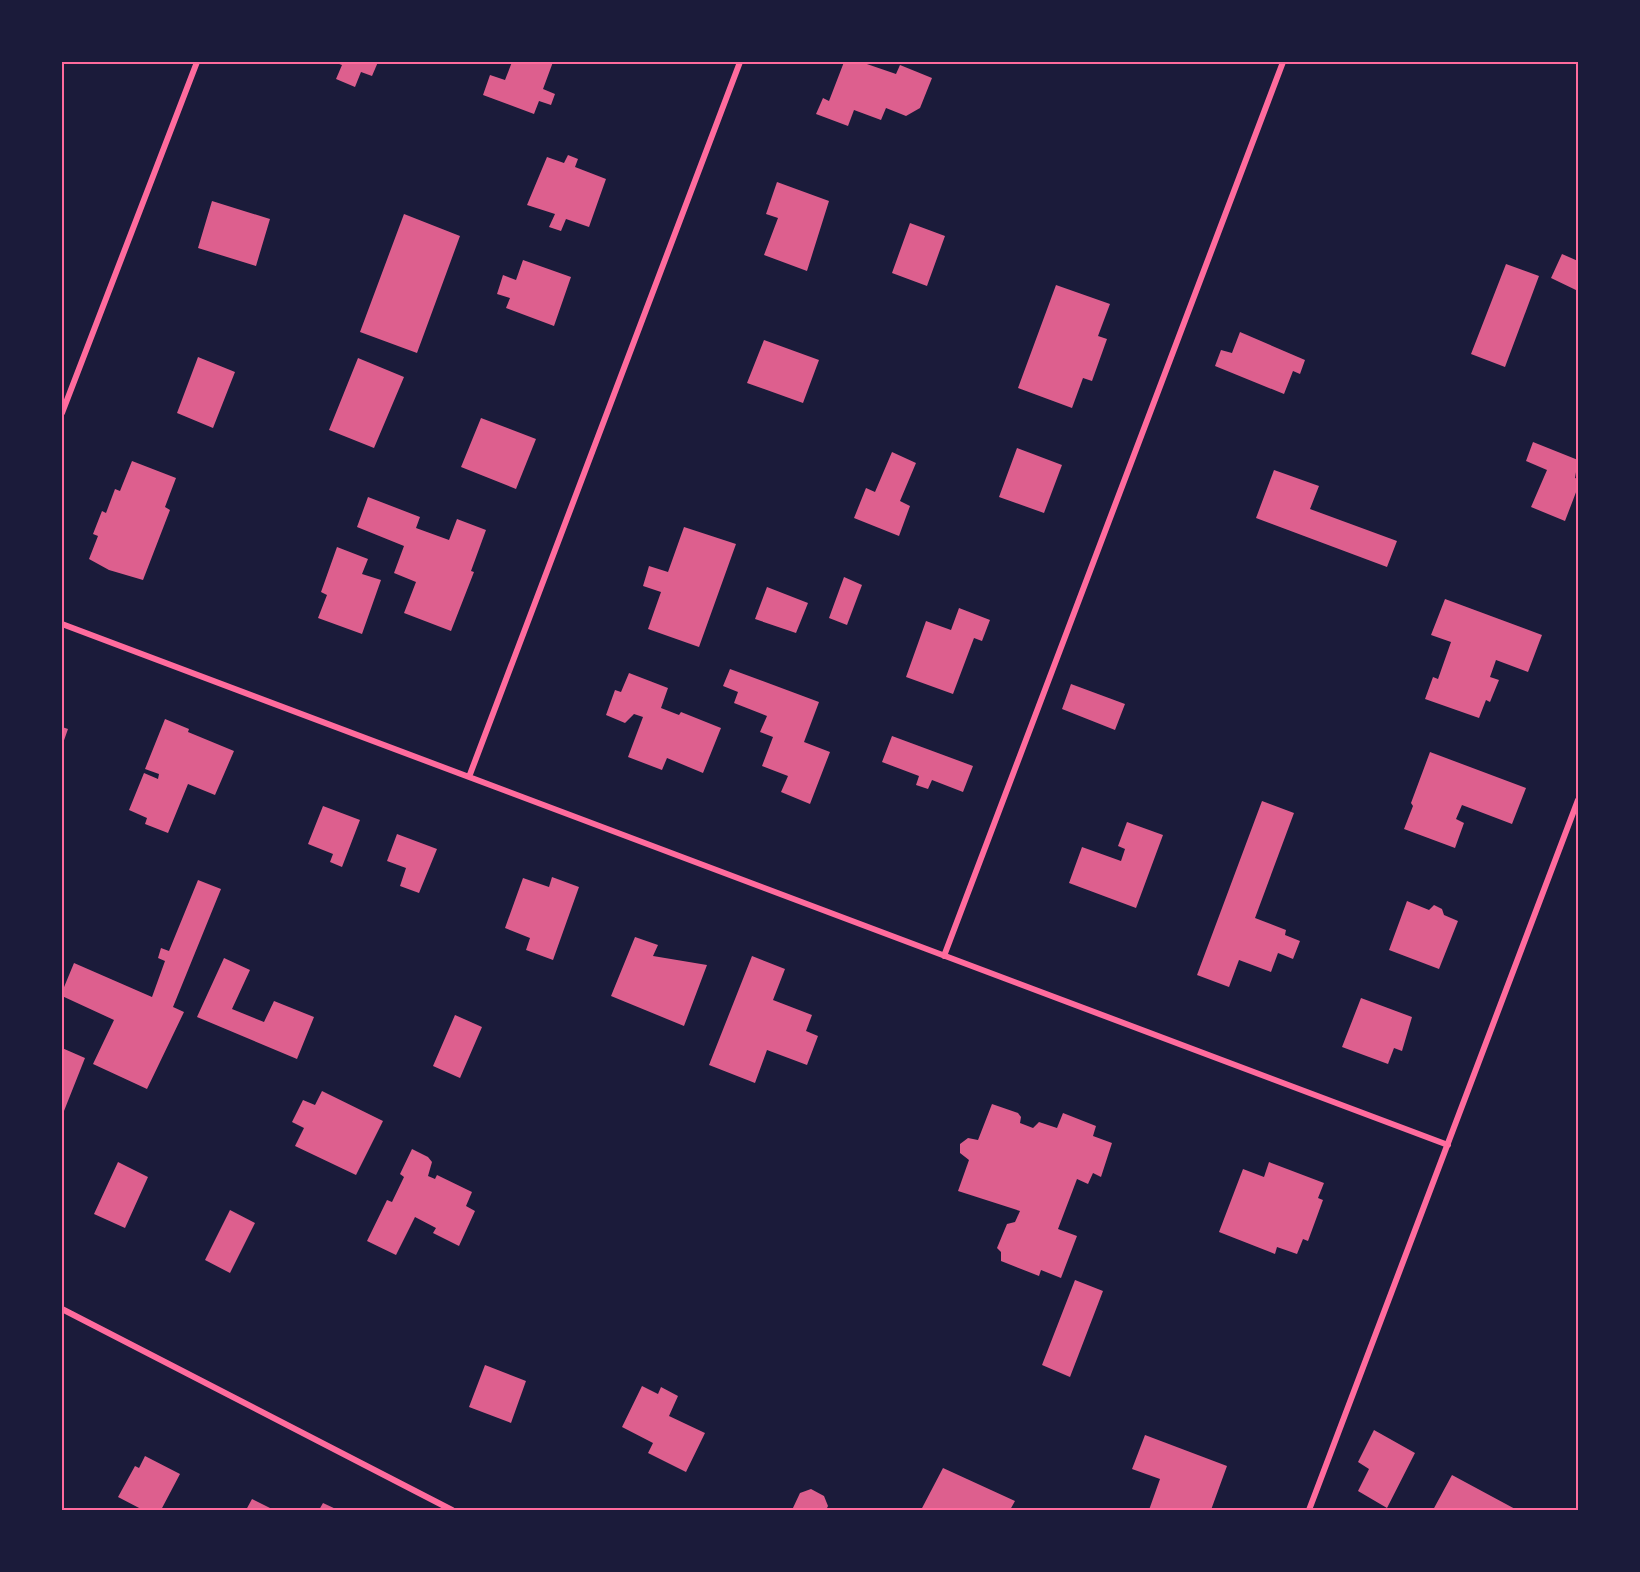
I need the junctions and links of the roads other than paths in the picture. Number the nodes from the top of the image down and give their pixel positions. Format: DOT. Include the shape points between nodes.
graph roads {
  1 [pos="197,62"];
  2 [pos="740,62"];
  3 [pos="1283,62"];
  4 [pos="62,413"];
  5 [pos="62,624"];
  6 [pos="468,777"];
  7 [pos="1578,800"];
  8 [pos="944,956"];
  9 [pos="1448,1145"];
  10 [pos="62,1309"];
  11 [pos="452,1510"];
  12 [pos="1309,1510"];
  1 -- 4 [label="street"];
  2 -- 6 [label="street"];
  3 -- 8 [label="street"];
  5 -- 6 [label="street"];
  6 -- 8 [label="street"];
  7 -- 9 [label="street"];
  8 -- 9 [label="street"];
  9 -- 12 [label="street"];
  10 -- 11 [label="street"];
}
